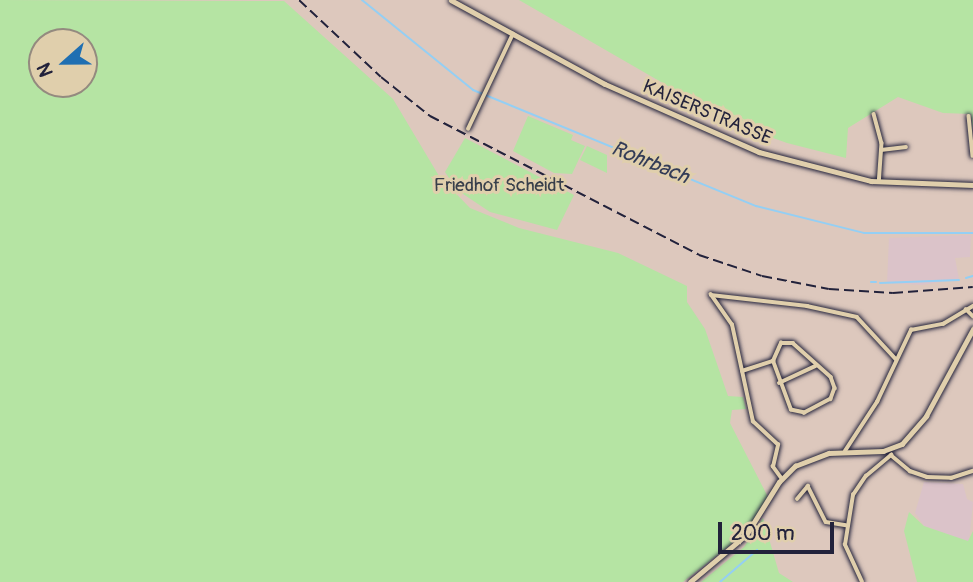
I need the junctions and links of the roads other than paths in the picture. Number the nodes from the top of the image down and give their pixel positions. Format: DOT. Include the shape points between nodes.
graph roads {
  1 [pos="451,0"];
  2 [pos="513,34"];
  3 [pos="874,114"];
  4 [pos="969,116"];
  5 [pos="468,129"];
  6 [pos="906,147"];
  7 [pos="881,150"];
  8 [pos="973,156"];
  9 [pos="879,182"];
  10 [pos="973,185"];
  11 [pos="973,306"];
  12 [pos="966,309"];
  13 [pos="973,316"];
  14 [pos="973,330"];
  15 [pos="896,359"];
  16 [pos="773,361"];
  17 [pos="815,366"];
  18 [pos="742,371"];
  19 [pos="779,383"];
  20 [pos="845,451"];
  21 [pos="891,452"];
  22 [pos="973,471"];
  23 [pos="781,478"];
  24 [pos="797,499"];
  25 [pos="846,524"];
  26 [pos="690,582"];
  27 [pos="862,582"];
  1 -- 2 [label="main road, KAISERSTRASSE"];
  2 -- 5 [label="street"];
  2 -- 9 [label="main road, KAISERSTRASSE" via="605,84 759,152"];
  3 -- 7 [label="street"];
  4 -- 8 [label="street"];
  6 -- 7 [label="street"];
  7 -- 9 [label="street"];
  9 -- 10 [label="main road, KAISERSTRASSE"];
  11 -- 12 [label="street"];
  12 -- 13 [label="street"];
  12 -- 15 [label="street" via="935,327 913,328"];
  14 -- 21 [label="main road" via="922,422"];
  15 -- 18 [label="street" via="857,317 711,295 732,325"];
  15 -- 20 [label="street" via="877,402"];
  16 -- 17 [label="street" via="777,348 787,342"];
  16 -- 18 [label="street"];
  16 -- 19 [label="street"];
  17 -- 19 [label="street"];
  17 -- 19 [label="street" via="831,377 835,388 831,399 816,408 804,413 791,411"];
  18 -- 23 [label="street" via="753,422 778,445 773,467"];
  20 -- 21 [label="main road"];
  20 -- 23 [label="main road" via="810,458"];
  21 -- 22 [label="street" via="910,471 927,477 951,478"];
  21 -- 25 [label="street" via="858,486"];
  23 -- 26 [label="main road" via="746,535"];
  24 -- 25 [label="street" via="808,486 826,522"];
  25 -- 27 [label="street" via="845,545"];
}
